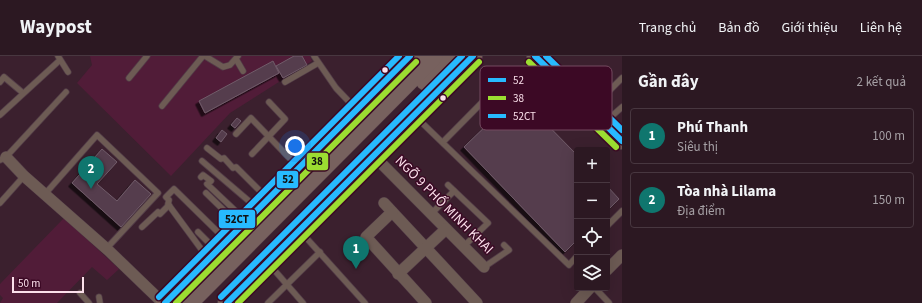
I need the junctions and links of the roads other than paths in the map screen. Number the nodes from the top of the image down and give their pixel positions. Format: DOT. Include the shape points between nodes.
graph roads {
  1 [pos="147,56"];
  2 [pos="204,56"];
  3 [pos="314,56"];
  4 [pos="410,56"];
  5 [pos="432,56"];
  6 [pos="450,56"];
  7 [pos="473,56"];
  8 [pos="535,56"];
  9 [pos="237,57"];
  10 [pos="59,58"];
  11 [pos="318,63"];
  12 [pos="545,66"];
  13 [pos="68,72"];
  14 [pos="243,72"];
  15 [pos="129,78"];
  16 [pos="622,78"];
  17 [pos="0,82"];
  18 [pos="285,82"];
  19 [pos="612,88"];
  20 [pos="66,92"];
  21 [pos="23,93"];
  22 [pos="269,102"];
  23 [pos="480,104"];
  24 [pos="162,106"];
  25 [pos="622,107"];
  26 [pos="356,110"];
  27 [pos="0,115"];
  28 [pos="415,116"];
  29 [pos="612,116"];
  30 [pos="611,130"];
  31 [pos="236,134"];
  32 [pos="269,137"];
  33 [pos="622,141"];
  34 [pos="442,142"];
  35 [pos="207,148"];
  36 [pos="252,154"];
  37 [pos="373,155"];
  38 [pos="3,158"];
  39 [pos="202,161"];
  40 [pos="298,168"];
  41 [pos="24,176"];
  42 [pos="201,177"];
  43 [pos="448,185"];
  44 [pos="454,191"];
  45 [pos="206,193"];
  46 [pos="45,194"];
  47 [pos="0,202"];
  48 [pos="384,203"];
  49 [pos="169,205"];
  50 [pos="622,211"];
  51 [pos="392,212"];
  52 [pos="253,214"];
  53 [pos="431,214"];
  54 [pos="610,223"];
  55 [pos="142,227"];
  56 [pos="446,229"];
  57 [pos="299,230"];
  58 [pos="198,232"];
  59 [pos="504,245"];
  60 [pos="464,246"];
  61 [pos="427,247"];
  62 [pos="106,249"];
  63 [pos="217,250"];
  64 [pos="320,252"];
  65 [pos="622,255"];
  66 [pos="574,259"];
  67 [pos="267,262"];
  68 [pos="484,267"];
  69 [pos="610,267"];
  70 [pos="398,274"];
  71 [pos="287,285"];
  72 [pos="587,291"];
  73 [pos="597,291"];
  74 [pos="80,293"];
  75 [pos="89,303"];
  76 [pos="164,303"];
  77 [pos="187,303"];
  78 [pos="207,303"];
  79 [pos="226,303"];
  80 [pos="268,303"];
  81 [pos="303,303"];
  82 [pos="365,303"];
  83 [pos="426,303"];
  84 [pos="477,303"];
  85 [pos="576,303"];
  86 [pos="610,303"];
  1 -- 15 [label="lane"];
  2 -- 9 [label="lane" via="223,67 230,65"];
  2 -- 24 [label="lane"];
  3 -- 11 [label="lane"];
  4 -- 26 [label="main road"];
  5 -- 77 [label="highway"];
  6 -- 78 [label="highway"];
  7 -- 28 [label="main road"];
  8 -- 12 [label="main road"];
  9 -- 14 [label="lane"];
  10 -- 13 [label="lane"];
  10 -- 21 [label="lane"];
  11 -- 18 [label="lane"];
  11 -- 26 [label="lane"];
  16 -- 19 [label="lane"];
  17 -- 21 [label="lane" via="4,77"];
  20 -- 38 [label="lane"];
  21 -- 27 [label="lane"];
  22 -- 32 [label="lane" via="285,119"];
  23 -- 34 [label="lane"];
  25 -- 29 [label="lane"];
  26 -- 40 [label="main road"];
  28 -- 34 [label="lane"];
  28 -- 37 [label="main road"];
  30 -- 33 [label="main road"];
  31 -- 32 [label="lane" via="251,118"];
  32 -- 36 [label="lane"];
  32 -- 40 [label="lane"];
  34 -- 66 [label="lane" via="569,265"];
  35 -- 52 [label="lane" via="224,158 233,168 236,167"];
  37 -- 53 [label="street, NGÕ 9 PHỐ MINH KHAI"];
  37 -- 57 [label="main road"];
  38 -- 41 [label="street"];
  39 -- 52 [label="lane"];
  40 -- 52 [label="main road"];
  41 -- 46 [label="street"];
  41 -- 47 [label="lane"];
  42 -- 52 [label="lane" via="203,175 211,181 207,184"];
  43 -- 44 [label="lane"];
  44 -- 53 [label="lane"];
  44 -- 60 [label="lane" via="488,223"];
  45 -- 52 [label="lane"];
  46 -- 62 [label="street"];
  46 -- 62 [label="lane" via="96,136 158,193"];
  48 -- 51 [label="street"];
  49 -- 55 [label="lane"];
  49 -- 63 [label="lane"];
  49 -- 63 [label="lane" via="166,197 174,189"];
  50 -- 54 [label="lane"];
  51 -- 61 [label="street"];
  51 -- 70 [label="street" via="366,237"];
  52 -- 63 [label="main road"];
  53 -- 56 [label="street, NGÕ 9 PHỐ MINH KHAI"];
  56 -- 60 [label="street, NGÕ 9 PHỐ MINH KHAI"];
  56 -- 61 [label="street"];
  57 -- 64 [label="lane"];
  57 -- 67 [label="main road"];
  58 -- 63 [label="lane"];
  59 -- 68 [label="lane, NGÕ 9 PHỐ MINH KHAI" via="509,250"];
  60 -- 68 [label="street, NGÕ 9 PHỐ MINH KHAI"];
  61 -- 70 [label="street"];
  61 -- 84 [label="street"];
  62 -- 76 [label="street"];
  63 -- 76 [label="main road"];
  64 -- 71 [label="lane"];
  64 -- 82 [label="lane"];
  65 -- 69 [label="street"];
  67 -- 71 [label="lane"];
  67 -- 79 [label="main road"];
  70 -- 83 [label="street"];
  71 -- 80 [label="lane"];
  71 -- 81 [label="lane"];
  72 -- 85 [label="street"];
  73 -- 86 [label="lane"];
  74 -- 75 [label="lane"];
}
